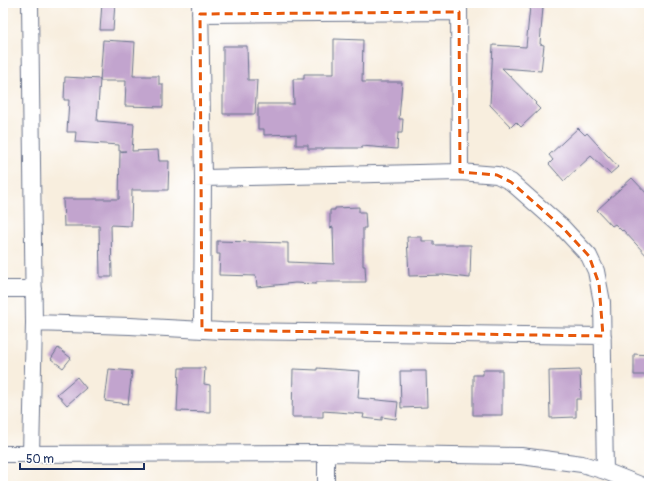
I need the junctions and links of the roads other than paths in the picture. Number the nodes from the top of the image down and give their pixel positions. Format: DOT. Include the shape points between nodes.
graph roads {
  1 [pos="30,3"];
  2 [pos="200,8"];
  3 [pos="459,8"];
  4 [pos="460,172"];
  5 [pos="203,178"];
  6 [pos="3,289"];
  7 [pos="34,289"];
  8 [pos="34,323"];
  9 [pos="202,330"];
  10 [pos="603,336"];
  11 [pos="326,453"];
  12 [pos="3,454"];
  13 [pos="31,454"];
  14 [pos="605,471"];
  15 [pos="326,486"];
  16 [pos="643,486"];
  1 -- 7 [label="street"];
  2 -- 3 [label="street"];
  2 -- 5 [label="street"];
  3 -- 4 [label="street"];
  4 -- 5 [label="street"];
  4 -- 10 [label="street" via="497,175 511,182 562,227 589,256 596,271 601,296"];
  5 -- 9 [label="street"];
  6 -- 7 [label="street"];
  7 -- 8 [label="street"];
  8 -- 9 [label="street"];
  8 -- 13 [label="street"];
  9 -- 10 [label="street"];
  10 -- 14 [label="street"];
  11 -- 13 [label="street"];
  11 -- 14 [label="street" via="521,456 568,461"];
  11 -- 15 [label="street"];
  12 -- 13 [label="street"];
  14 -- 16 [label="street"];
}
